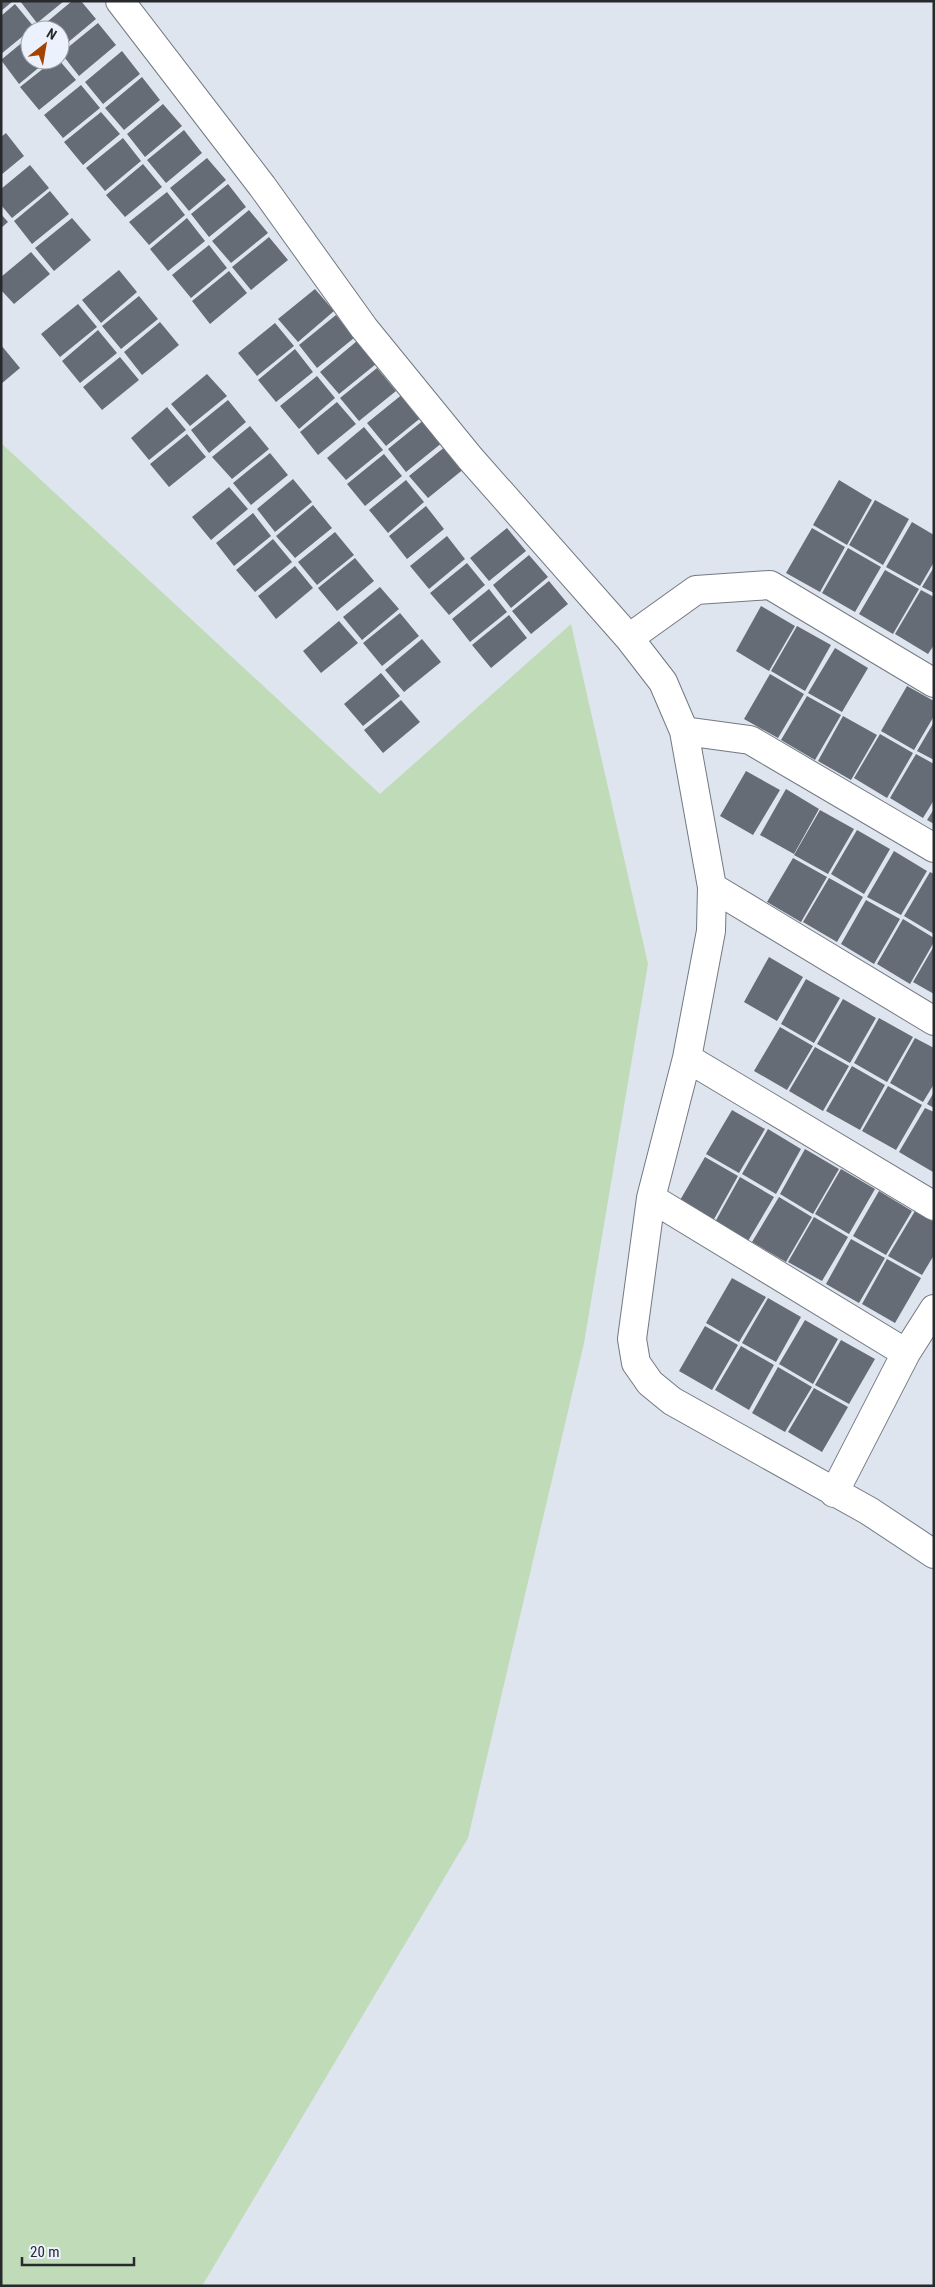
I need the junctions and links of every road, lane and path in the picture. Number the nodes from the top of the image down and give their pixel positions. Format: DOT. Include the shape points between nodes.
graph roads {
  1 [pos="120,1"];
  2 [pos="628,638"];
  3 [pos="934,683"];
  4 [pos="684,731"];
  5 [pos="934,848"];
  6 [pos="712,888"];
  7 [pos="934,1021"];
  8 [pos="686,1058"];
  9 [pos="651,1198"];
  10 [pos="934,1206"];
  11 [pos="934,1309"];
  12 [pos="906,1353"];
  13 [pos="834,1493"];
  14 [pos="934,1554"];
  1 -- 2 [label="street" via="262,186 364,328 470,458"];
  2 -- 3 [label="street" via="696,590 770,585"];
  2 -- 4 [label="street" via="663,682"];
  4 -- 5 [label="street" via="750,740"];
  4 -- 6 [label="street"];
  6 -- 7 [label="street"];
  6 -- 8 [label="street" via="711,931"];
  8 -- 9 [label="street"];
  8 -- 10 [label="street"];
  9 -- 12 [label="street"];
  9 -- 13 [label="street" via="632,1339 636,1363 650,1383 672,1401"];
  11 -- 12 [label="street"];
  12 -- 13 [label="street"];
  13 -- 14 [label="street" via="869,1511"];
}
